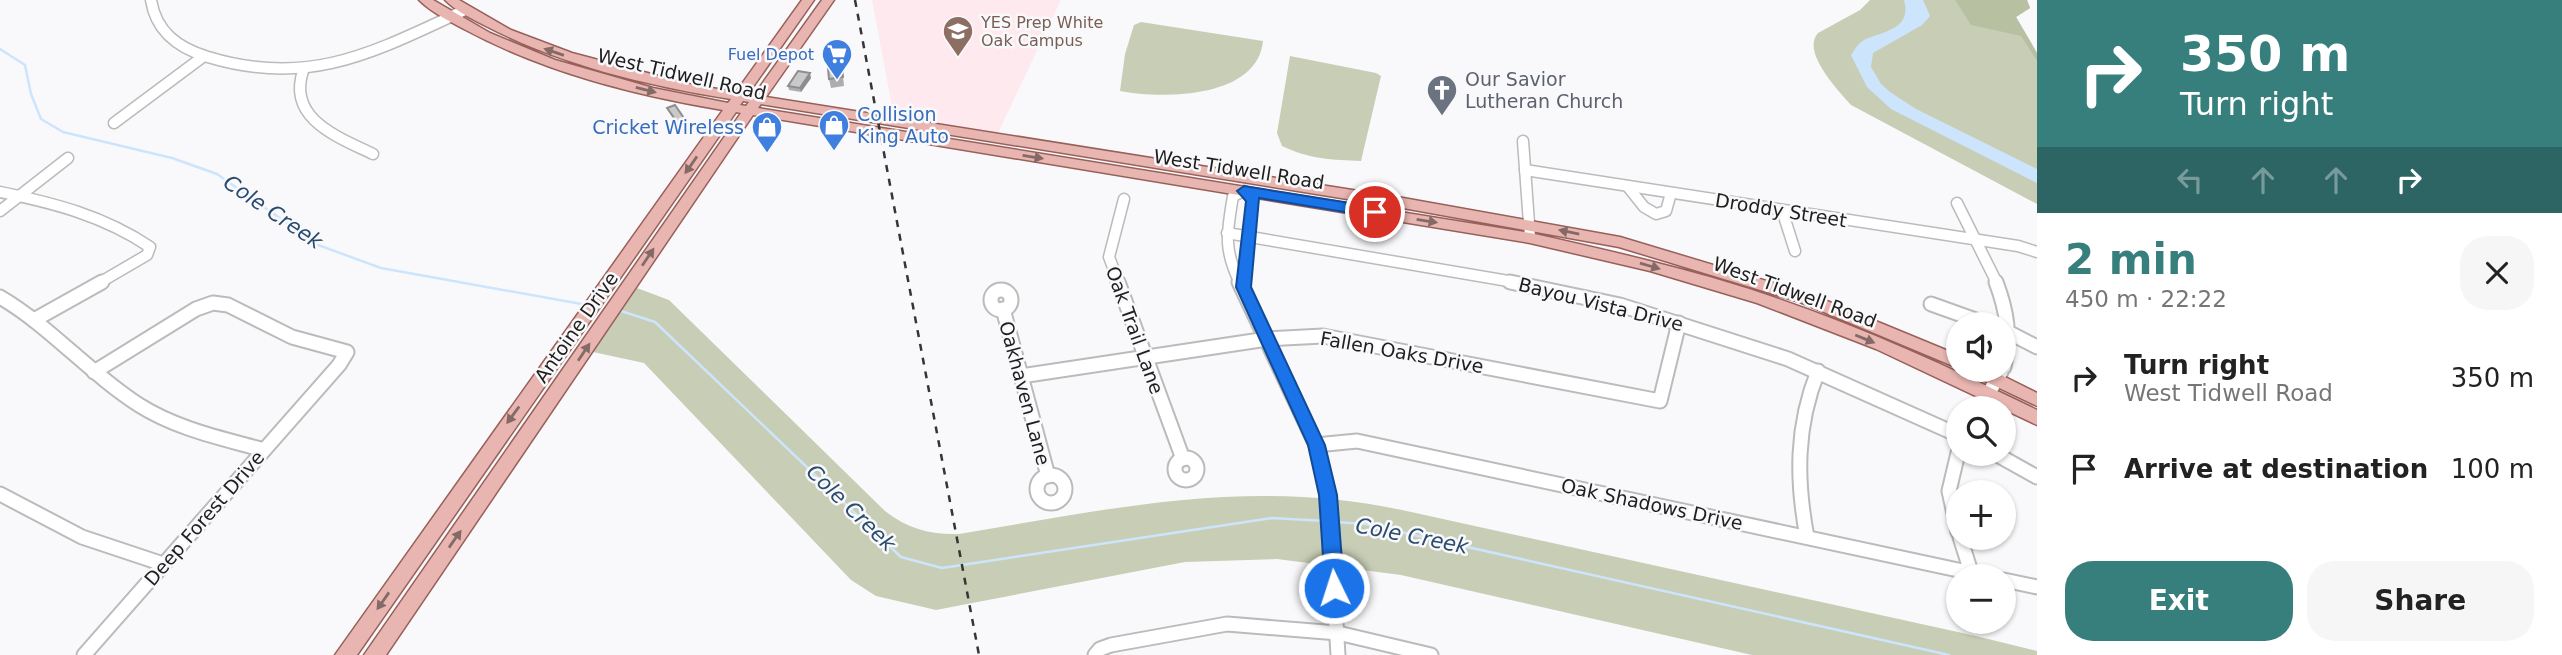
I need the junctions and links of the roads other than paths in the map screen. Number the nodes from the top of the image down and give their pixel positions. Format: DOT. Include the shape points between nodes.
graph roads {
  1 [pos="151,0"];
  2 [pos="425,0"];
  3 [pos="451,0"];
  4 [pos="806,0"];
  5 [pos="826,2"];
  6 [pos="465,10"];
  7 [pos="450,17"];
  8 [pos="788,27"];
  9 [pos="806,30"];
  10 [pos="530,43"];
  11 [pos="516,52"];
  12 [pos="204,56"];
  13 [pos="303,71"];
  14 [pos="735,103"];
  15 [pos="752,106"];
  16 [pos="114,123"];
  17 [pos="1523,141"];
  18 [pos="373,154"];
  19 [pos="68,158"];
  20 [pos="1525,170"];
  21 [pos="1246,184"];
  22 [pos="1628,187"];
  23 [pos="0,192"];
  24 [pos="1671,193"];
  25 [pos="20,196"];
  26 [pos="1124,199"];
  27 [pos="1957,203"];
  28 [pos="1782,210"];
  29 [pos="0,211"];
  30 [pos="1529,231"];
  31 [pos="1227,233"];
  32 [pos="1248,237"];
  33 [pos="1973,239"];
  34 [pos="1795,251"];
  35 [pos="2037,252"];
  36 [pos="1725,279"];
  37 [pos="1243,287"];
  38 [pos="0,297"];
  39 [pos="1931,303"];
  40 [pos="1003,309"];
  41 [pos="1955,312"];
  42 [pos="2005,312"];
  43 [pos="34,320"];
  44 [pos="1679,323"];
  45 [pos="2016,336"];
  46 [pos="1267,339"];
  47 [pos="2037,346"];
  48 [pos="1946,357"];
  49 [pos="1145,358"];
  50 [pos="1818,371"];
  51 [pos="94,372"];
  52 [pos="1021,376"];
  53 [pos="1994,383"];
  54 [pos="2037,400"];
  55 [pos="2037,418"];
  56 [pos="1946,430"];
  57 [pos="496,438"];
  58 [pos="521,444"];
  59 [pos="1317,445"];
  60 [pos="264,450"];
  61 [pos="1183,459"];
  62 [pos="2016,465"];
  63 [pos="1048,477"];
  64 [pos="2037,477"];
  65 [pos="0,494"];
  66 [pos="1807,537"];
  67 [pos="411,562"];
  68 [pos="163,564"];
  69 [pos="1946,567"];
  70 [pos="435,568"];
  71 [pos="2016,583"];
  72 [pos="2037,587"];
  73 [pos="1338,633"];
  74 [pos="84,655"];
  75 [pos="345,655"];
  76 [pos="374,655"];
  77 [pos="1095,655"];
  78 [pos="1338,655"];
  79 [pos="1431,655"];
  1 -- 12 [label="street" via="156,22 175,42"];
  2 -- 7 [label="main road, West Tidwell Road"];
  3 -- 6 [label="main road, West Tidwell Road"];
  4 -- 8 [label="main road, Antoine Drive"];
  5 -- 9 [label="main road, Antoine Drive"];
  6 -- 7 [label="street"];
  6 -- 10 [label="main road, West Tidwell Road"];
  7 -- 11 [label="main road, West Tidwell Road"];
  7 -- 13 [label="street" via="376,52"];
  8 -- 9 [label="main road"];
  8 -- 14 [label="main road, Antoine Drive"];
  9 -- 15 [label="main road, Antoine Drive"];
  10 -- 11 [label="street"];
  14 -- 10 [label="main road, West Tidwell Road, one-way"];
  11 -- 14 [label="main road, West Tidwell Road, one-way" via="603,79"];
  12 -- 13 [label="street" via="241,67"];
  12 -- 16 [label="street"];
  13 -- 18 [label="street" via="298,87 303,107 318,122"];
  14 -- 15 [label="main road, West Tidwell Road"];
  14 -- 57 [label="main road, Antoine Drive, one-way"];
  15 -- 21 [label="main road, West Tidwell Road"];
  58 -- 15 [label="main road, Antoine Drive, one-way"];
  17 -- 20 [label="street"];
  19 -- 25 [label="street"];
  20 -- 22 [label="street, Droddy Street"];
  20 -- 30 [label="street"];
  21 -- 30 [label="main road, West Tidwell Road"];
  21 -- 31 [label="street" via="1233,196"];
  21 -- 32 [label="street" via="1253,200"];
  22 -- 24 [label="street, Droddy Street"];
  22 -- 24 [label="street" via="1656,214 1666,211"];
  23 -- 25 [label="street"];
  24 -- 28 [label="street, Droddy Street"];
  25 -- 29 [label="street"];
  25 -- 43 [label="street" via="86,213 150,247 137,262"];
  26 -- 49 [label="street, Oak Trail Lane" via="1109,257"];
  27 -- 33 [label="street"];
  28 -- 33 [label="street, Droddy Street"];
  28 -- 34 [label="street"];
  30 -- 36 [label="main road, West Tidwell Road" via="1620,242"];
  31 -- 32 [label="street, Bayou Vista Drive"];
  31 -- 37 [label="street" via="1229,261"];
  32 -- 37 [label="street"];
  32 -- 44 [label="street, Bayou Vista Drive" via="1550,289"];
  33 -- 35 [label="street, Droddy Street"];
  33 -- 42 [label="street" via="2003,297"];
  36 -- 48 [label="main road, West Tidwell Road" via="1805,298"];
  36 -- 53 [label="main road, West Tidwell Road, one-way" via="1895,351"];
  37 -- 46 [label="street"];
  38 -- 43 [label="street"];
  39 -- 41 [label="street"];
  40 -- 52 [label="street, Oakhaven Lane"];
  43 -- 51 [label="street"];
  44 -- 46 [label="street, Fallen Oaks Drive" via="1660,401 1343,339 1301,335"];
  44 -- 50 [label="street, Bayou Vista Drive"];
  45 -- 47 [label="street"];
  46 -- 49 [label="street, Fallen Oaks Drive"];
  46 -- 59 [label="street"];
  49 -- 52 [label="street, Fallen Oaks Drive"];
  49 -- 61 [label="street, Oak Trail Lane"];
  50 -- 56 [label="street, Bayou Vista Drive"];
  50 -- 66 [label="street" via="1807,396 1797,466"];
  51 -- 60 [label="street" via="139,405 188,429"];
  51 -- 60 [label="street, Deep Forest Drive" via="213,303 228,305 292,337 347,352"];
  52 -- 63 [label="street, Oakhaven Lane"];
  53 -- 54 [label="main road, West Tidwell Road"];
  53 -- 55 [label="main road, West Tidwell Road"];
  57 -- 58 [label="main road"];
  57 -- 67 [label="main road, Antoine Drive"];
  70 -- 58 [label="main road, Antoine Drive, one-way"];
  59 -- 66 [label="street, Oak Shadows Drive" via="1357,441"];
  59 -- 73 [label="street" via="1330,511"];
  60 -- 68 [label="street, Deep Forest Drive"];
  62 -- 64 [label="street"];
  65 -- 68 [label="street" via="82,537"];
  66 -- 69 [label="street, Oak Shadows Drive"];
  67 -- 70 [label="main road"];
  67 -- 75 [label="main road, Antoine Drive, one-way"];
  68 -- 74 [label="street, Deep Forest Drive"];
  70 -- 76 [label="main road, Antoine Drive"];
  71 -- 72 [label="street"];
  73 -- 77 [label="street" via="1227,624 1123,643 1100,649"];
  73 -- 78 [label="street"];
  73 -- 79 [label="street"];
}
